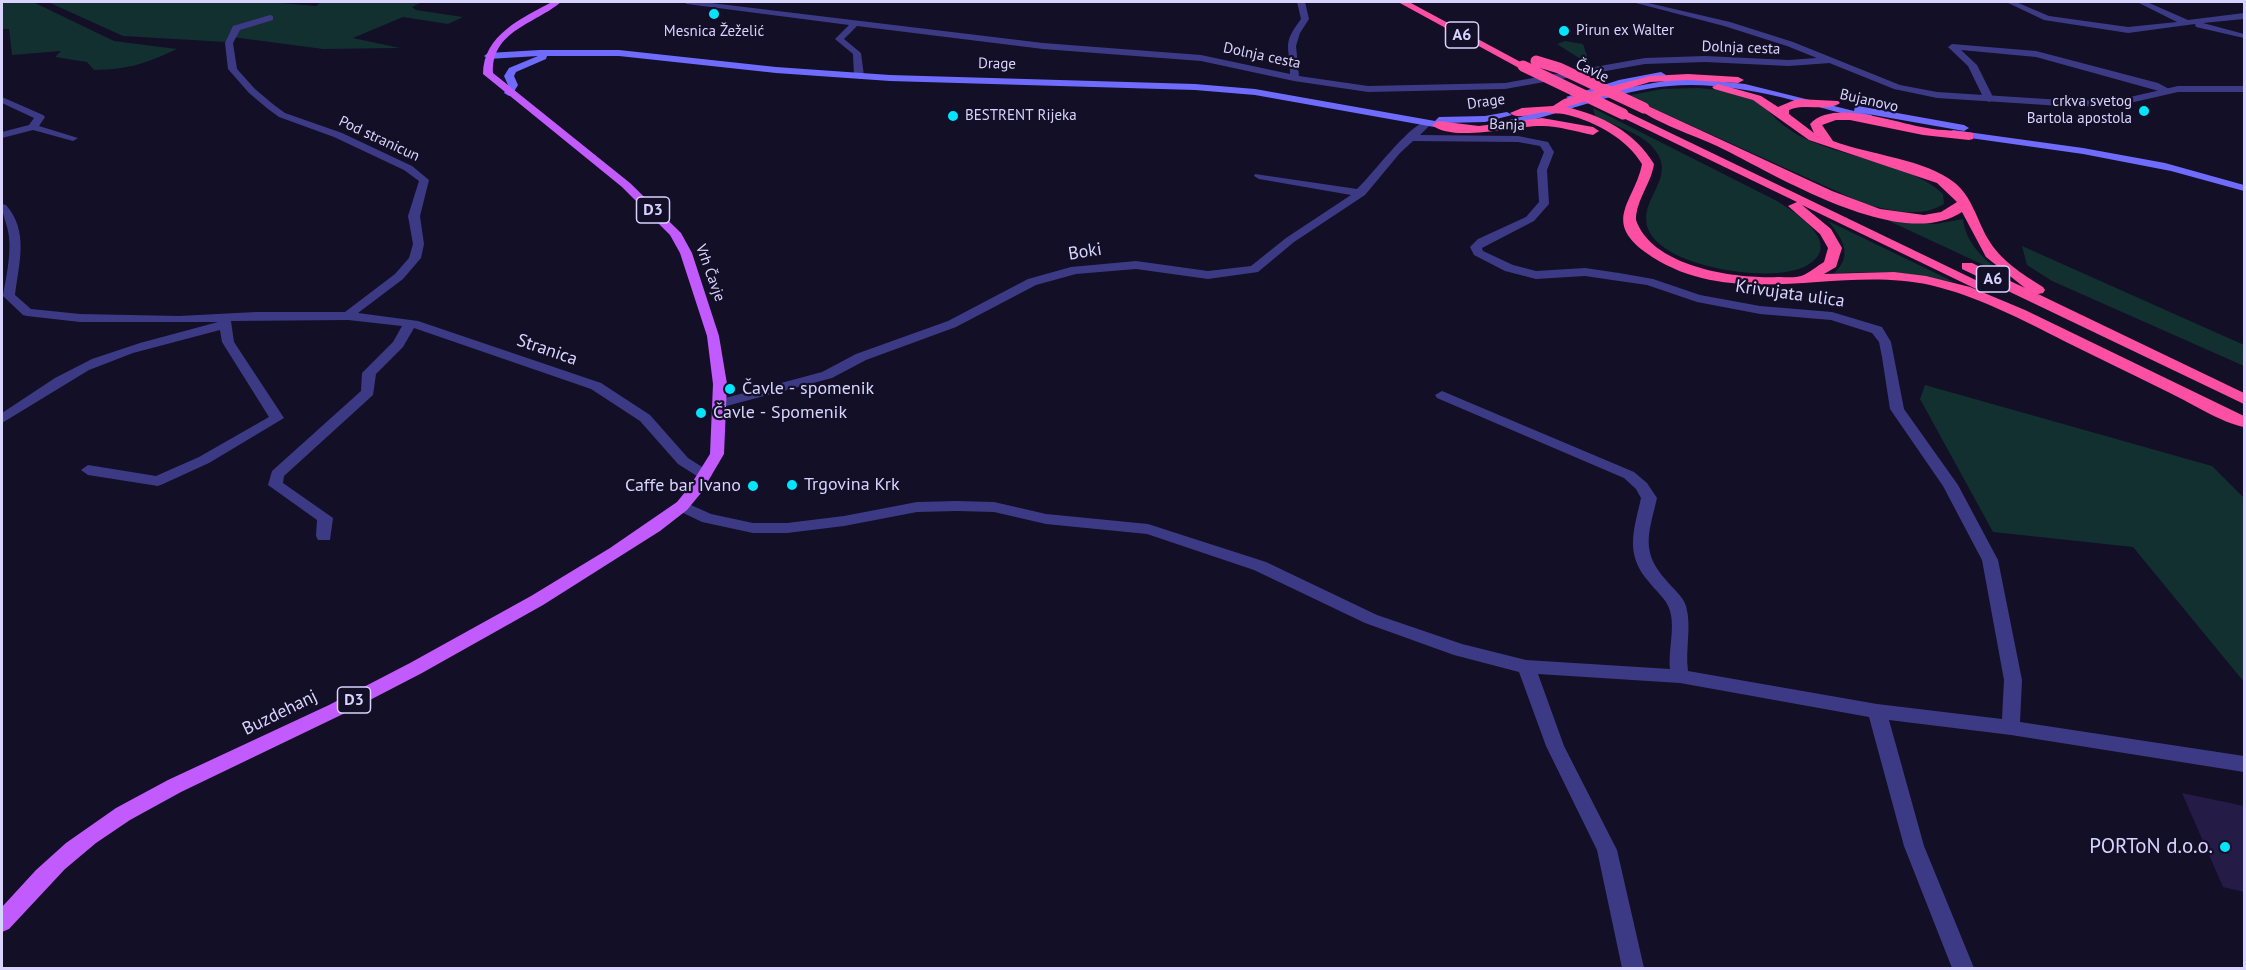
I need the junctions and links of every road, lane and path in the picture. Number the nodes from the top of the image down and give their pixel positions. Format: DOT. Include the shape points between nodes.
graph roads {
  1 [pos="557,2"];
  2 [pos="687,2"];
  3 [pos="1301,2"];
  4 [pos="1403,2"];
  5 [pos="1423,2"];
  6 [pos="1636,2"];
  7 [pos="2010,2"];
  8 [pos="2141,2"];
  9 [pos="2244,16"];
  10 [pos="270,18"];
  11 [pos="855,23"];
  12 [pos="2189,23"];
  13 [pos="2244,36"];
  14 [pos="591,53"];
  15 [pos="488,57"];
  16 [pos="545,57"];
  17 [pos="1830,60"];
  18 [pos="1527,64"];
  19 [pos="859,76"];
  20 [pos="1294,78"];
  21 [pos="1738,80"];
  22 [pos="1648,87"];
  23 [pos="2244,89"];
  24 [pos="2166,90"];
  25 [pos="1788,92"];
  26 [pos="509,93"];
  27 [pos="1575,96"];
  28 [pos="1989,99"];
  29 [pos="2,100"];
  30 [pos="1592,102"];
  31 [pos="1834,103"];
  32 [pos="1640,109"];
  33 [pos="1559,110"];
  34 [pos="1805,111"];
  35 [pos="1516,113"];
  36 [pos="1620,115"];
  37 [pos="1783,115"];
  38 [pos="1400,119"];
  39 [pos="1595,122"];
  40 [pos="1432,125"];
  41 [pos="1579,126"];
  42 [pos="33,127"];
  43 [pos="2,135"];
  44 [pos="1969,136"];
  45 [pos="73,138"];
  46 [pos="1413,138"];
  47 [pos="1828,139"];
  48 [pos="1863,153"];
  49 [pos="1641,154"];
  50 [pos="2172,168"];
  51 [pos="1259,176"];
  52 [pos="2244,188"];
  53 [pos="1361,193"];
  54 [pos="1964,203"];
  55 [pos="2,207"];
  56 [pos="1488,260"];
  57 [pos="1799,280"];
  58 [pos="348,316"];
  59 [pos="226,321"];
  60 [pos="410,324"];
  61 [pos="2244,391"];
  62 [pos="1442,395"];
  63 [pos="2244,399"];
  64 [pos="719,404"];
  65 [pos="2244,413"];
  66 [pos="2,419"];
  67 [pos="2244,422"];
  68 [pos="88,470"];
  69 [pos="705,475"];
  70 [pos="682,506"];
  71 [pos="324,536"];
  72 [pos="1526,667"];
  73 [pos="1680,676"];
  74 [pos="1877,711"];
  75 [pos="2011,728"];
  76 [pos="2244,764"];
  77 [pos="2,922"];
  78 [pos="1633,969"];
  79 [pos="1963,969"];
  1 -- 15 [label="main road" via="508,33"];
  2 -- 11 [label="street, Dolnja cesta"];
  3 -- 20 [label="street" via="1305,19 1294,34 1291,50"];
  4 -- 18 [label="highway, A6"];
  5 -- 18 [label="highway, A6"];
  6 -- 17 [label="street" via="1727,24"];
  7 -- 12 [label="street" via="2047,18 2128,30"];
  8 -- 12 [label="street"];
  9 -- 12 [label="street"];
  10 -- 58 [label="street, Pod stranicun" via="236,28 229,44 233,69 252,92 282,115 338,135 421,175 424,180 414,218 418,250 412,261 400,276"];
  11 -- 19 [label="street" via="839,39 857,53"];
  11 -- 20 [label="street, Dolnja cesta" via="1043,46 1201,58"];
  12 -- 13 [label="street"];
  14 -- 15 [label="main road, Drage"];
  14 -- 16 [label="main road, Drage"];
  14 -- 19 [label="main road, Drage" via="655,55"];
  15 -- 16 [label="main road, Drage" via="499,61"];
  15 -- 26 [label="main road, Vrh Čavje / D3" via="488,74"];
  16 -- 26 [label="main road" via="512,70"];
  17 -- 20 [label="street, Dolnja cesta" via="1645,61 1533,82 1472,87 1368,89"];
  17 -- 28 [label="street" via="1914,92"];
  18 -- 32 [label="highway, Čavle / A6, bridge"];
  18 -- 36 [label="highway, bridge"];
  19 -- 38 [label="main road, Drage" via="1195,87 1293,98"];
  21 -- 25 [label="main road, Bujanovo"];
  21 -- 27 [label="main road, Bujanovo" via="1695,74 1663,75"];
  21 -- 33 [label="highway" via="1650,79 1568,101"];
  22 -- 30 [label="main road, Bujanovo"];
  22 -- 34 [label="main road, Bujanovo" via="1671,82 1715,84"];
  22 -- 37 [label="highway" via="1727,88 1757,98"];
  23 -- 24 [label="street"];
  24 -- 28 [label="street" via="2130,100 2094,103"];
  24 -- 28 [label="street" via="2036,54 1952,47 1972,65"];
  25 -- 31 [label="main road, Bujanovo"];
  25 -- 34 [label="highway"];
  26 -- 64 [label="main road, Vrh Čavje / D3" via="626,185 681,243 713,336"];
  27 -- 35 [label="main road, Drage"];
  29 -- 42 [label="street" via="40,117"];
  30 -- 33 [label="main road, Bujanovo"];
  30 -- 39 [label="highway" via="1582,111"];
  31 -- 34 [label="highway"];
  31 -- 50 [label="main road, Bujanovo" via="2107,151"];
  32 -- 54 [label="highway" via="1867,210 1921,220 1944,216"];
  32 -- 63 [label="highway, A6"];
  33 -- 35 [label="highway"];
  33 -- 39 [label="highway"];
  33 -- 40 [label="main road, Drage" via="1497,125"];
  33 -- 41 [label="highway" via="1562,117"];
  34 -- 37 [label="highway" via="1787,105"];
  34 -- 44 [label="main road, Bujanovo"];
  34 -- 47 [label="highway" via="1810,130"];
  35 -- 38 [label="main road, Drage" via="1467,120"];
  36 -- 57 [label="highway" via="1776,195 1817,222 1833,242 1835,253 1831,264"];
  36 -- 65 [label="highway, A6"];
  37 -- 48 [label="highway" via="1808,135"];
  38 -- 40 [label="main road, Drage"];
  39 -- 49 [label="highway" via="1630,141"];
  40 -- 41 [label="highway" via="1479,130 1542,122"];
  40 -- 46 [label="street, Boki"];
  41 -- 49 [label="highway" via="1612,137"];
  42 -- 43 [label="street"];
  42 -- 45 [label="street"];
  44 -- 47 [label="highway" via="1839,116 1821,119 1816,124"];
  44 -- 50 [label="main road, Bujanovo"];
  46 -- 53 [label="street, Boki" via="1396,151"];
  46 -- 56 [label="street, Banja" via="1518,139 1544,144 1549,152 1542,170 1545,202 1530,219 1476,247"];
  47 -- 48 [label="highway"];
  48 -- 54 [label="highway" via="1941,180 1955,189"];
  49 -- 57 [label="highway" via="1648,170 1630,205 1628,218 1642,243 1676,263 1719,277 1766,284"];
  50 -- 52 [label="main road, Bujanovo"];
  51 -- 53 [label="street"];
  53 -- 64 [label="street, Boki" via="1254,269 1208,275 1136,266 1075,270 1032,282 952,324 861,357 827,375"];
  54 -- 61 [label="highway" via="1985,247 2012,273 2087,316"];
  55 -- 59 [label="street" via="11,215 15,232 9,296 27,312 80,318"];
  56 -- 75 [label="street, Krivujata ulica" via="1536,275 1586,273 1629,278 1697,298 1760,310 1832,316 1877,330 1889,357 1897,409 1950,485 1990,560 2013,680"];
  57 -- 67 [label="highway" via="1901,277 1962,290 2025,315"];
  58 -- 59 [label="street, Stranica"];
  58 -- 60 [label="street, Stranica"];
  59 -- 66 [label="street" via="95,363"];
  59 -- 68 [label="street" via="228,342 277,418 158,481"];
  60 -- 69 [label="street, Stranica" via="596,386 645,418 683,461"];
  60 -- 71 [label="street" via="399,344 369,373 368,392 277,474 275,485 325,518"];
  62 -- 73 [label="street" via="1629,475 1642,486 1649,498 1639,545 1649,572 1677,604"];
  64 -- 69 [label="main road, Vrh Čavje / D3" via="717,454"];
  69 -- 70 [label="main road, Buzdehanj / D3"];
  70 -- 72 [label="street" via="707,518 753,528 787,528 917,507 957,506 994,507 1046,519 1148,529 1260,566 1371,619 1460,650"];
  70 -- 77 [label="main road, Buzdehanj / D3" via="617,551 461,642 335,710 122,814 80,844 28,891"];
  72 -- 73 [label="street"];
  72 -- 78 [label="street" via="1555,746 1607,850"];
  73 -- 74 [label="street"];
  74 -- 75 [label="street"];
  74 -- 79 [label="street" via="1914,846"];
  75 -- 76 [label="street"];
}
